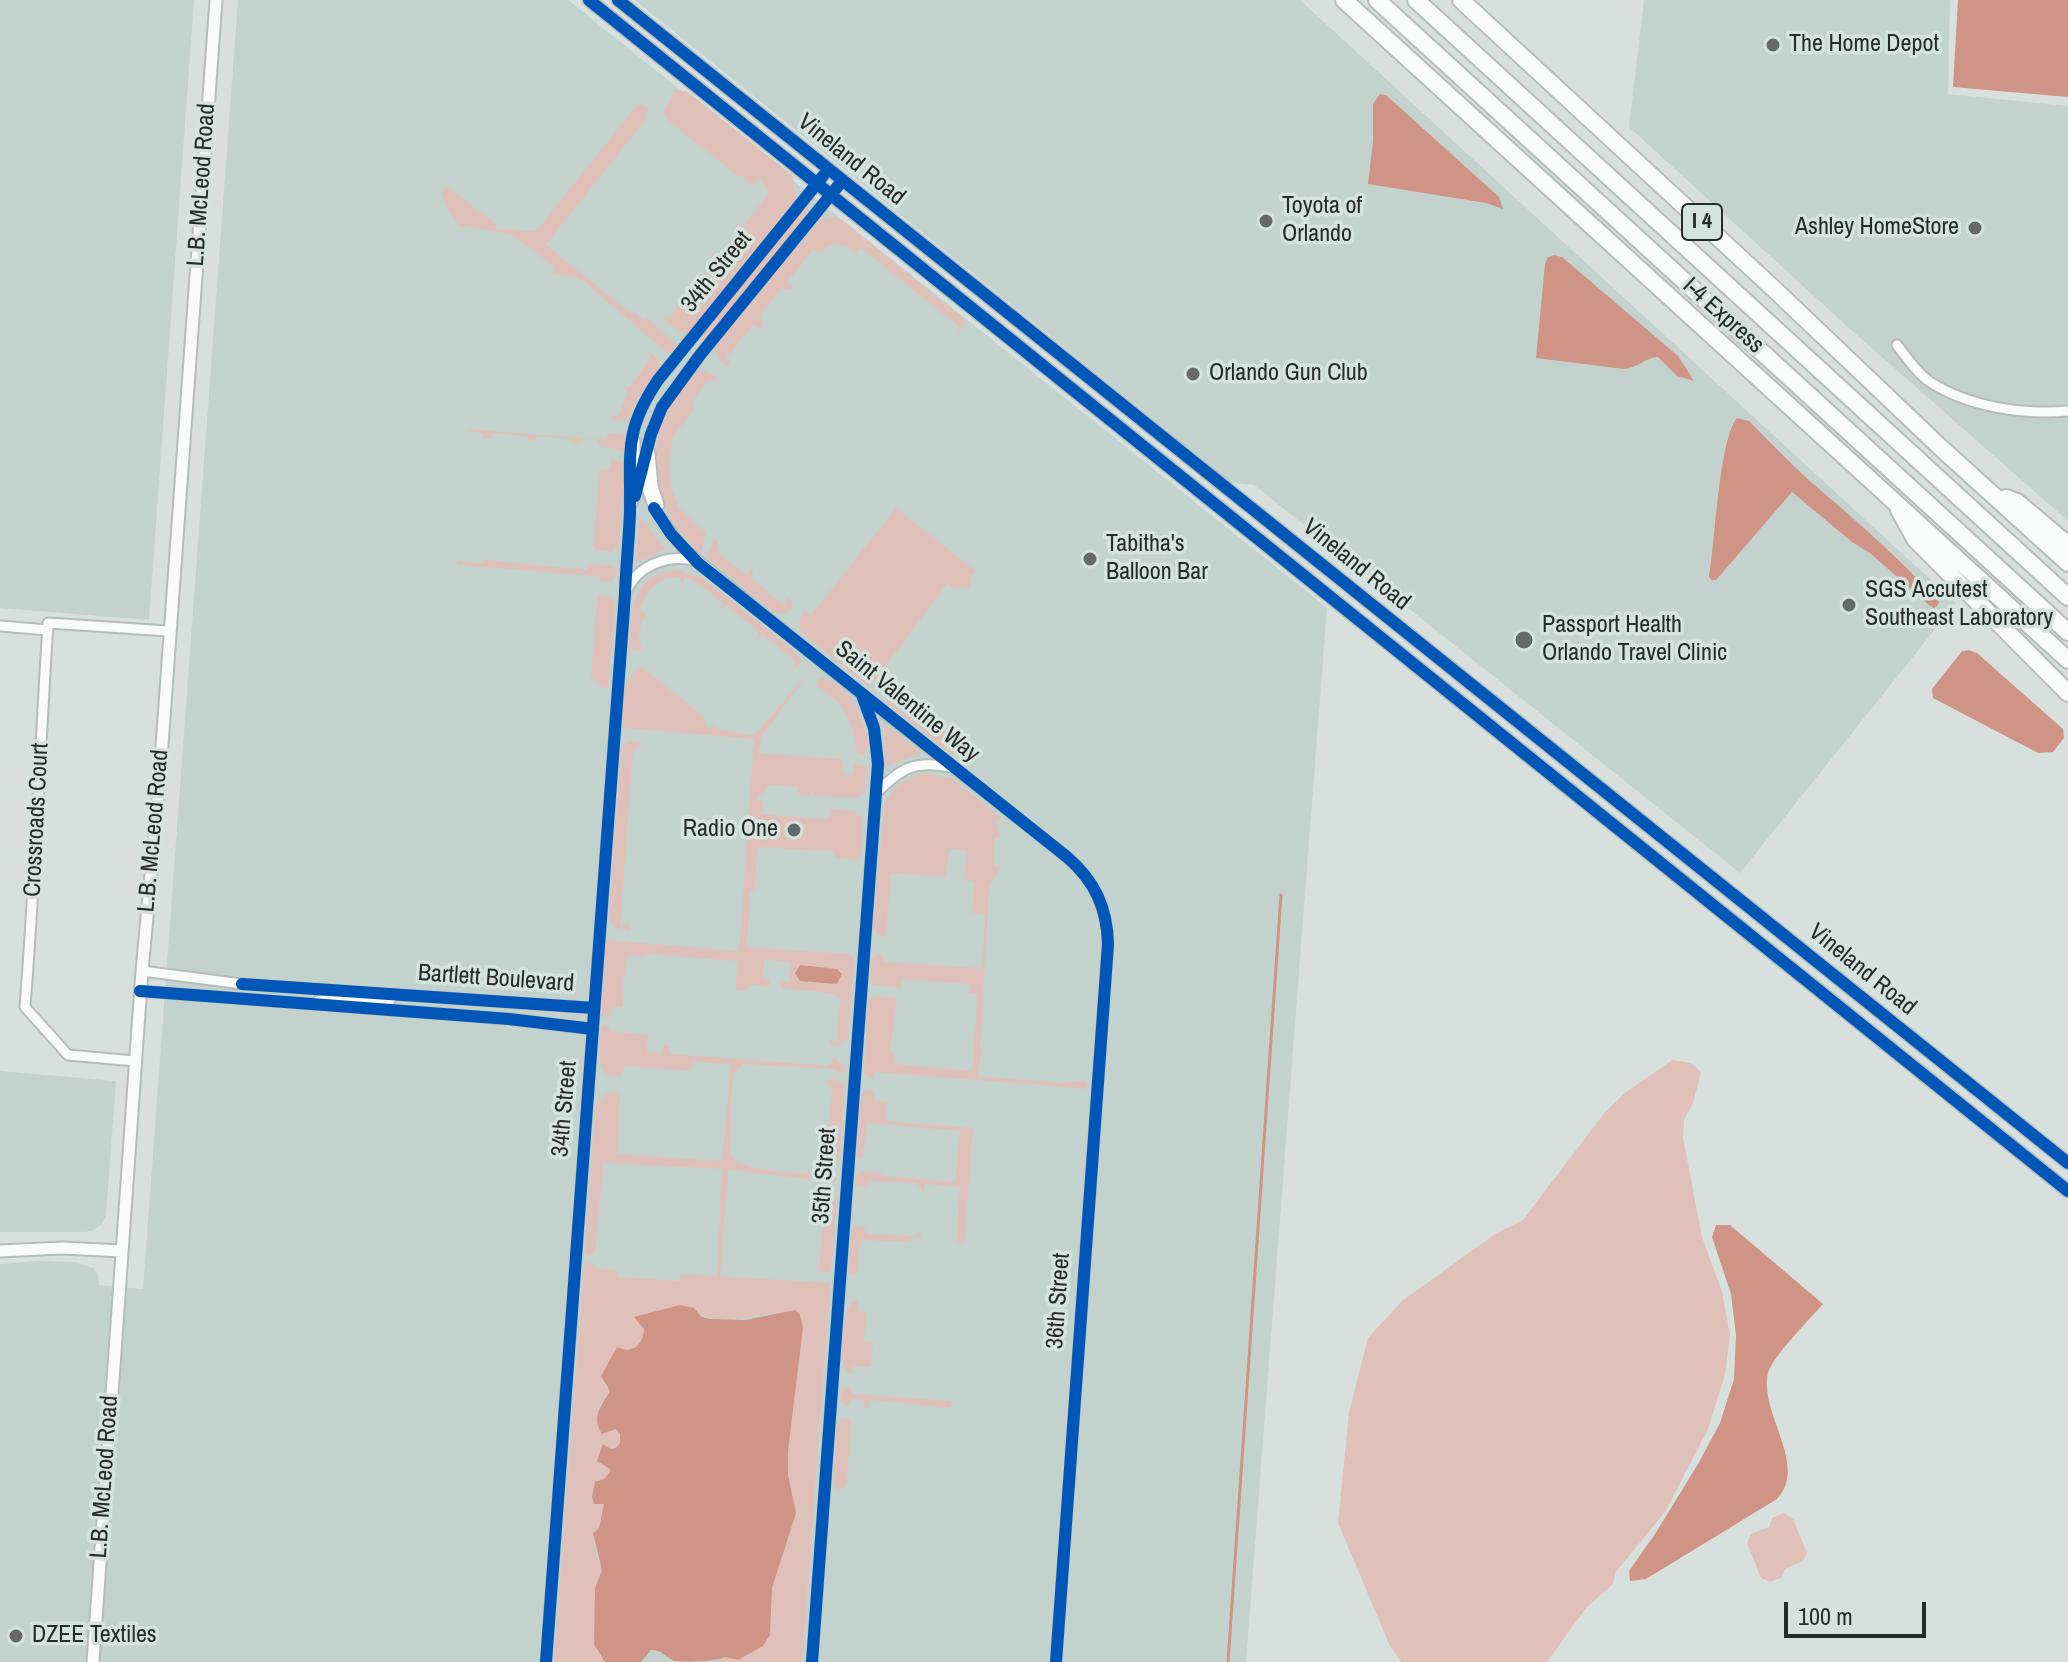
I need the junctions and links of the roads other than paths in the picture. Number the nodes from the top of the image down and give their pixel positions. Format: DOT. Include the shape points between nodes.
graph roads {
  1 [pos="216,0"];
  2 [pos="589,0"];
  3 [pos="618,0"];
  4 [pos="1344,0"];
  5 [pos="1377,0"];
  6 [pos="1416,0"];
  7 [pos="1461,0"];
  8 [pos="828,170"];
  9 [pos="842,181"];
  10 [pos="816,185"];
  11 [pos="830,195"];
  12 [pos="994,303"];
  13 [pos="983,318"];
  14 [pos="1897,345"];
  15 [pos="1084,375"];
  16 [pos="1071,390"];
  17 [pos="642,403"];
  18 [pos="2068,411"];
  19 [pos="649,447"];
  20 [pos="642,474"];
  21 [pos="1212,477"];
  22 [pos="1989,491"];
  23 [pos="1201,494"];
  24 [pos="1893,498"];
  25 [pos="654,508"];
  26 [pos="630,511"];
  27 [pos="671,534"];
  28 [pos="2068,545"];
  29 [pos="698,563"];
  30 [pos="2068,563"];
  31 [pos="625,594"];
  32 [pos="2068,597"];
  33 [pos="0,626"];
  34 [pos="48,630"];
  35 [pos="168,631"];
  36 [pos="2068,632"];
  37 [pos="2068,660"];
  38 [pos="2068,693"];
  39 [pos="862,695"];
  40 [pos="1493,702"];
  41 [pos="1480,718"];
  42 [pos="953,767"];
  43 [pos="876,793"];
  44 [pos="1650,827"];
  45 [pos="1636,843"];
  46 [pos="1108,944"];
  47 [pos="142,971"];
  48 [pos="140,991"];
  49 [pos="394,994"];
  50 [pos="299,1004"];
  51 [pos="594,1008"];
  52 [pos="593,1029"];
  53 [pos="135,1061"];
  54 [pos="2068,1163"];
  55 [pos="2068,1191"];
  56 [pos="0,1251"];
  57 [pos="121,1251"];
  58 [pos="93,1662"];
  59 [pos="546,1662"];
  60 [pos="812,1662"];
  61 [pos="1056,1662"];
  1 -- 35 [label="street, L.B. McLeod Road"];
  2 -- 10 [label="street, Vineland Road"];
  3 -- 8 [label="street, Vineland Road"];
  4 -- 24 [label="highway"];
  5 -- 36 [label="highway, I-4 Express"];
  6 -- 32 [label="highway, I-4 Express"];
  7 -- 22 [label="highway, I 4"];
  8 -- 9 [label="street, Vineland Road"];
  8 -- 10 [label="street, 34th Street"];
  9 -- 11 [label="street, 34th Street"];
  9 -- 12 [label="street, Vineland Road"];
  10 -- 11 [label="street, Vineland Road"];
  10 -- 17 [label="street, 34th Street"];
  11 -- 13 [label="street, Vineland Road"];
  11 -- 19 [label="street, 34th Street" via="676,387 654,422"];
  12 -- 13 [label="street"];
  12 -- 15 [label="street, Vineland Road"];
  13 -- 16 [label="street, Vineland Road"];
  14 -- 18 [label="street" via="1929,381 1958,396 2021,411"];
  15 -- 16 [label="street"];
  15 -- 21 [label="street, Vineland Road"];
  16 -- 23 [label="street, Vineland Road"];
  17 -- 20 [label="street, 34th Street" via="635,445"];
  17 -- 26 [label="street, 34th Street" via="629,446"];
  19 -- 20 [label="street, 34th Street"];
  19 -- 27 [label="street, Saint Valentine Way" via="653,486"];
  20 -- 25 [label="street, 34th Street"];
  20 -- 26 [label="street, 34th Street"];
  21 -- 23 [label="street"];
  21 -- 40 [label="street, Vineland Road"];
  22 -- 28 [label="highway" via="2017,502"];
  22 -- 30 [label="highway, I 4"];
  23 -- 41 [label="street, Vineland Road"];
  24 -- 37 [label="highway"];
  24 -- 38 [label="highway" via="1915,539"];
  25 -- 27 [label="street, Saint Valentine Way"];
  26 -- 31 [label="street, 34th Street"];
  27 -- 29 [label="street, Saint Valentine Way"];
  29 -- 31 [label="street" via="684,558 659,562 636,575"];
  29 -- 39 [label="street, Saint Valentine Way"];
  31 -- 51 [label="street, 34th Street"];
  33 -- 34 [label="street"];
  34 -- 35 [label="street" via="48,623"];
  34 -- 53 [label="street, Crossroads Court" via="25,1007 68,1055"];
  35 -- 47 [label="street, L.B. McLeod Road"];
  39 -- 42 [label="street, Saint Valentine Way"];
  39 -- 43 [label="street, 35th Street" via="877,746"];
  40 -- 41 [label="street"];
  40 -- 44 [label="street, Vineland Road"];
  41 -- 45 [label="street, Vineland Road"];
  42 -- 43 [label="street" via="918,764 894,775"];
  42 -- 46 [label="street, Saint Valentine Way" via="1082,872 1101,901"];
  43 -- 60 [label="street, 35th Street"];
  44 -- 45 [label="street"];
  44 -- 54 [label="street, Vineland Road"];
  45 -- 55 [label="street, Vineland Road"];
  46 -- 61 [label="street, 36th Street"];
  47 -- 48 [label="street, L.B. McLeod Road"];
  47 -- 49 [label="street, Bartlett Boulevard"];
  48 -- 50 [label="street, Bartlett Boulevard"];
  48 -- 53 [label="street, L.B. McLeod Road"];
  49 -- 50 [label="street, Bartlett Boulevard" via="388,1003 334,999"];
  49 -- 51 [label="street, Bartlett Boulevard"];
  50 -- 52 [label="street, Bartlett Boulevard"];
  51 -- 52 [label="street, 34th Street"];
  52 -- 59 [label="street, 34th Street"];
  53 -- 57 [label="street, L.B. McLeod Road"];
  56 -- 57 [label="street"];
  57 -- 58 [label="street, L.B. McLeod Road"];
}
